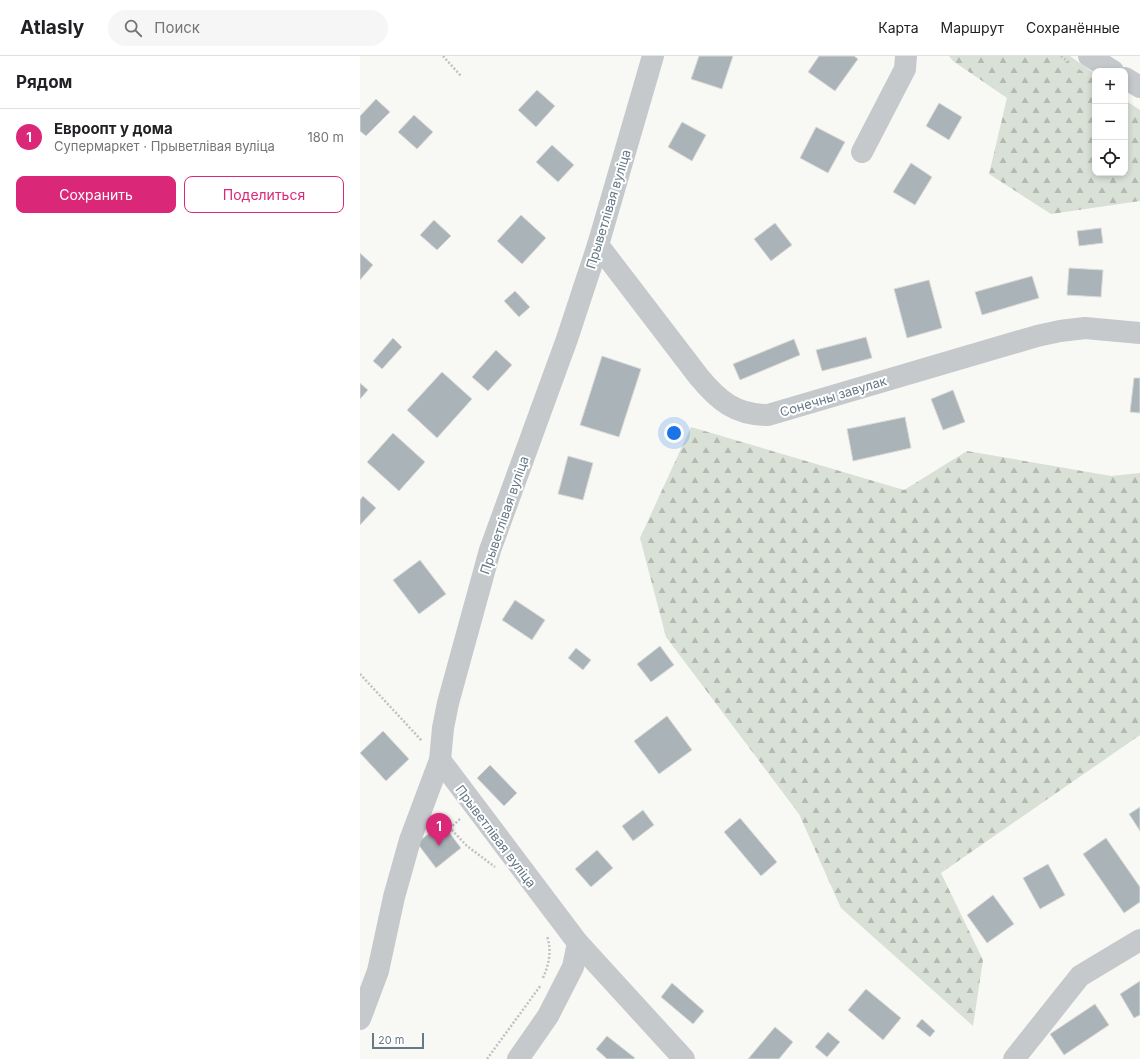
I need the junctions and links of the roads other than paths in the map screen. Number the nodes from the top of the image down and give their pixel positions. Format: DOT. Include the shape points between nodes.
graph roads {
  1 [pos="653,56"];
  2 [pos="906,56"];
  3 [pos="1089,56"];
  4 [pos="1108,68"];
  5 [pos="1128,80"];
  6 [pos="1140,87"];
  7 [pos="862,152"];
  8 [pos="598,245"];
  9 [pos="1140,333"];
  10 [pos="440,760"];
  11 [pos="1140,940"];
  12 [pos="578,943"];
  13 [pos="360,1019"];
  14 [pos="518,1059"];
  15 [pos="684,1059"];
  16 [pos="1014,1059"];
  1 -- 8 [label="street, Прыветлівая вуліца"];
  2 -- 7 [label="street" via="905,69"];
  3 -- 4 [label="street"];
  5 -- 6 [label="street"];
  8 -- 9 [label="street, Сонечны завулак" via="711,392 731,407 752,414 768,415 1052,333 1086,328"];
  8 -- 10 [label="street, Прыветлівая вуліца" via="567,340 490,550 448,703"];
  10 -- 12 [label="street, Прыветлівая вуліца"];
  10 -- 13 [label="street" via="410,840 394,897 378,971"];
  11 -- 16 [label="street" via="1080,976"];
  12 -- 14 [label="street" via="573,967 548,1016"];
  12 -- 15 [label="street, Прыветлівая вуліца"];
}
